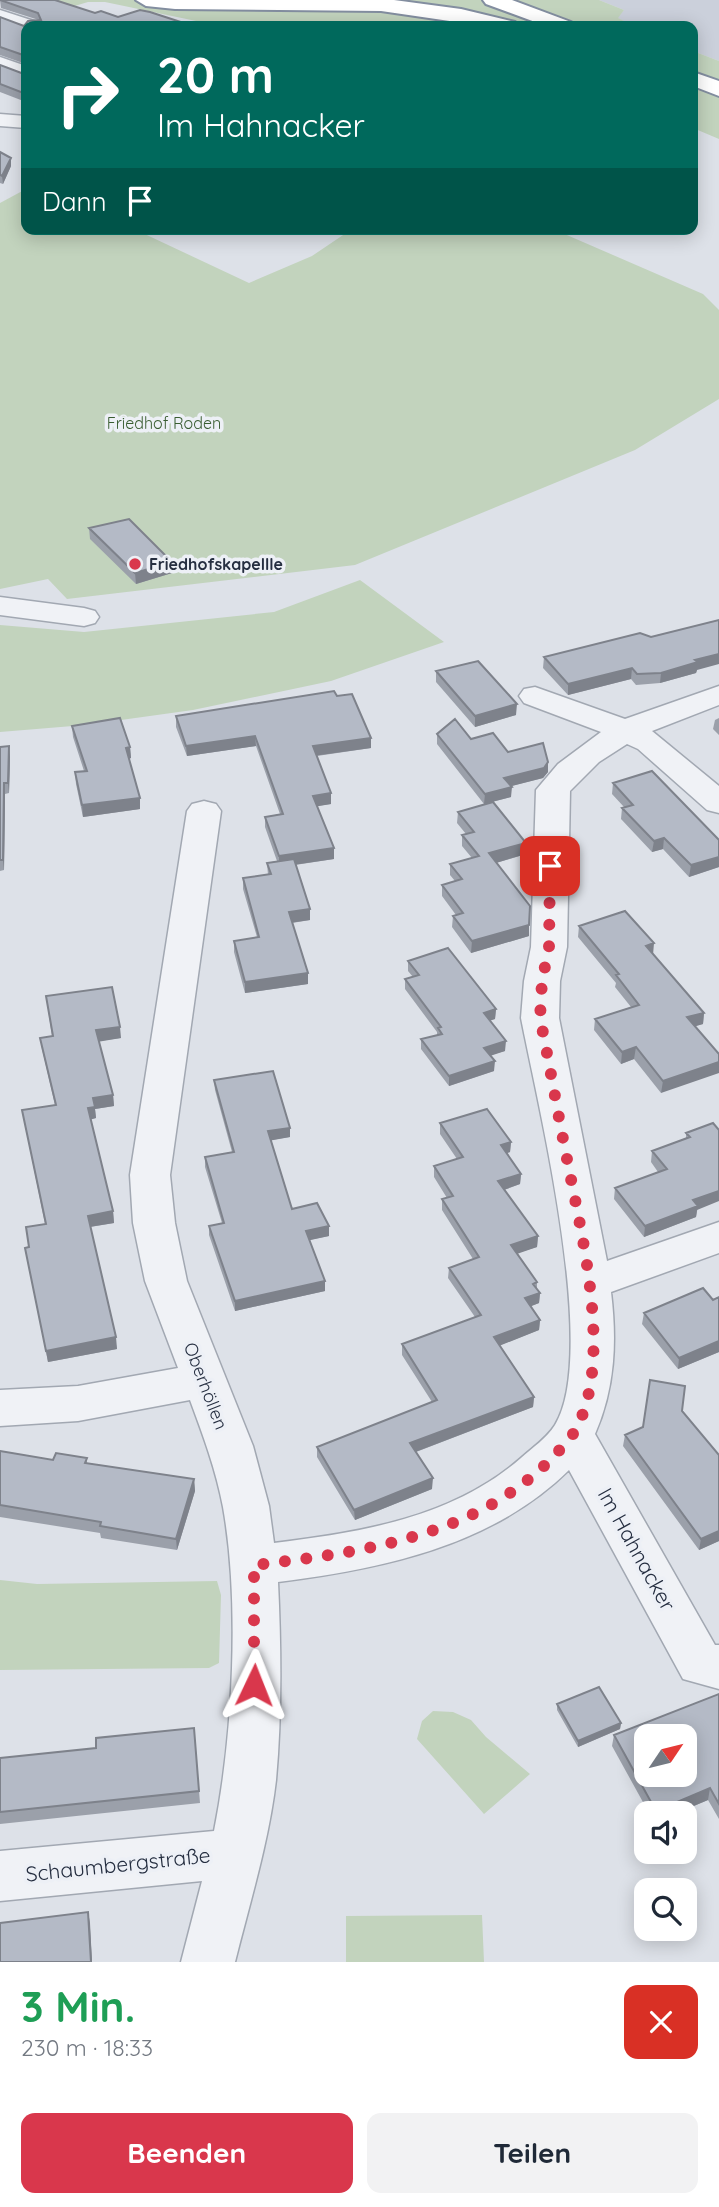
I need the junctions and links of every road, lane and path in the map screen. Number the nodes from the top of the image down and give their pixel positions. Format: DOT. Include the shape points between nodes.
graph roads {
  1 [pos="146,0"];
  2 [pos="456,0"];
  3 [pos="494,0"];
  4 [pos="0,16"];
  5 [pos="486,21"];
  6 [pos="524,21"];
  7 [pos="528,21"];
  8 [pos="21,23"];
  9 [pos="0,63"];
  10 [pos="21,71"];
  11 [pos="698,80"];
  12 [pos="719,89"];
  13 [pos="698,96"];
  14 [pos="719,105"];
  15 [pos="0,120"];
  16 [pos="21,122"];
  17 [pos="0,606"];
  18 [pos="84,617"];
  19 [pos="719,695"];
  20 [pos="534,696"];
  21 [pos="625,730"];
  22 [pos="719,803"];
  23 [pos="204,811"];
  24 [pos="719,1237"];
  25 [pos="590,1283"];
  26 [pos="205,1379"];
  27 [pos="0,1408"];
  28 [pos="573,1435"];
  29 [pos="254,1565"];
  30 [pos="710,1665"];
  31 [pos="236,1853"];
  32 [pos="0,1876"];
  33 [pos="208,1962"];
  1 -- 5 [label="highway" via="220,6 380,5"];
  2 -- 6 [label="highway"];
  3 -- 7 [label="highway"];
  4 -- 8 [label="street"];
  9 -- 10 [label="street"];
  11 -- 12 [label="highway"];
  13 -- 14 [label="highway"];
  15 -- 16 [label="street"];
  17 -- 18 [label="street"];
  19 -- 21 [label="street"];
  20 -- 21 [label="street"];
  21 -- 22 [label="street" via="668,756"];
  21 -- 25 [label="street" via="559,782 553,790 551,812 549,947 540,1018"];
  23 -- 26 [label="street, Oberhöllen" via="150,1175 166,1281"];
  24 -- 25 [label="street"];
  25 -- 28 [label="street" via="588,1399"];
  26 -- 27 [label="street" via="96,1404"];
  26 -- 29 [label="street, Oberhöllen" via="246,1506"];
  28 -- 29 [label="street" via="538,1472 495,1503 437,1530 337,1555"];
  28 -- 30 [label="street, Im Hahnacker"];
  29 -- 31 [label="street, Oberhöllen" via="250,1780"];
  31 -- 32 [label="street, Schaumbergstraße"];
  31 -- 33 [label="street, Oberhöllen"];
}
